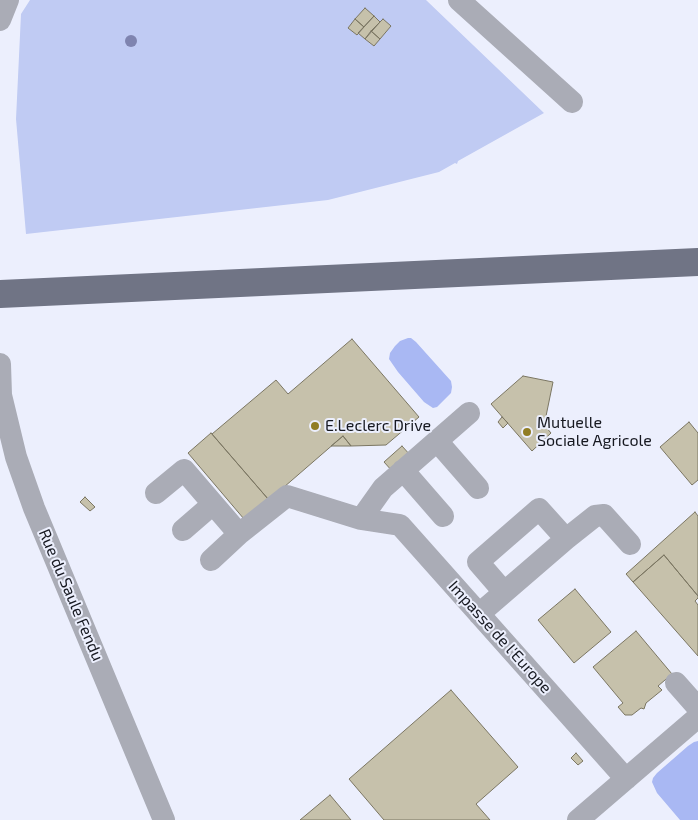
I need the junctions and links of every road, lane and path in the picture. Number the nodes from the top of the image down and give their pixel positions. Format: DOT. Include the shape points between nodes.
graph roads {
  1 [pos="8,0"];
  2 [pos="459,0"];
  3 [pos="0,20"];
  4 [pos="572,102"];
  5 [pos="698,262"];
  6 [pos="0,294"];
  7 [pos="0,364"];
  8 [pos="469,413"];
  9 [pos="437,441"];
  10 [pos="403,470"];
  11 [pos="478,488"];
  12 [pos="156,493"];
  13 [pos="214,504"];
  14 [pos="443,516"];
  15 [pos="361,519"];
  16 [pos="183,530"];
  17 [pos="240,534"];
  18 [pos="566,539"];
  19 [pos="630,544"];
  20 [pos="211,560"];
  21 [pos="504,592"];
  22 [pos="479,614"];
  23 [pos="676,683"];
  24 [pos="698,708"];
  25 [pos="698,717"];
  26 [pos="626,779"];
  27 [pos="164,820"];
  28 [pos="578,820"];
  1 -- 3 [label="street"];
  2 -- 4 [label="street"];
  5 -- 6 [label="main road"];
  7 -- 27 [label="street, Rue du Saule Fendu" via="1,395 16,457 34,508"];
  8 -- 9 [label="street"];
  9 -- 10 [label="street"];
  9 -- 11 [label="street"];
  10 -- 14 [label="street"];
  10 -- 15 [label="street" via="383,488"];
  12 -- 13 [label="street" via="184,470"];
  13 -- 16 [label="street"];
  13 -- 17 [label="street"];
  15 -- 17 [label="street, Impasse de l'Europe" via="287,496"];
  15 -- 22 [label="street, Impasse de l'Europe" via="400,525"];
  17 -- 20 [label="street"];
  18 -- 19 [label="street" via="595,516 604,515"];
  18 -- 21 [label="street"];
  18 -- 21 [label="street" via="539,509 478,562"];
  21 -- 22 [label="street"];
  22 -- 26 [label="street, Impasse de l'Europe"];
  23 -- 24 [label="street"];
  25 -- 26 [label="street"];
  26 -- 28 [label="street"];
}
